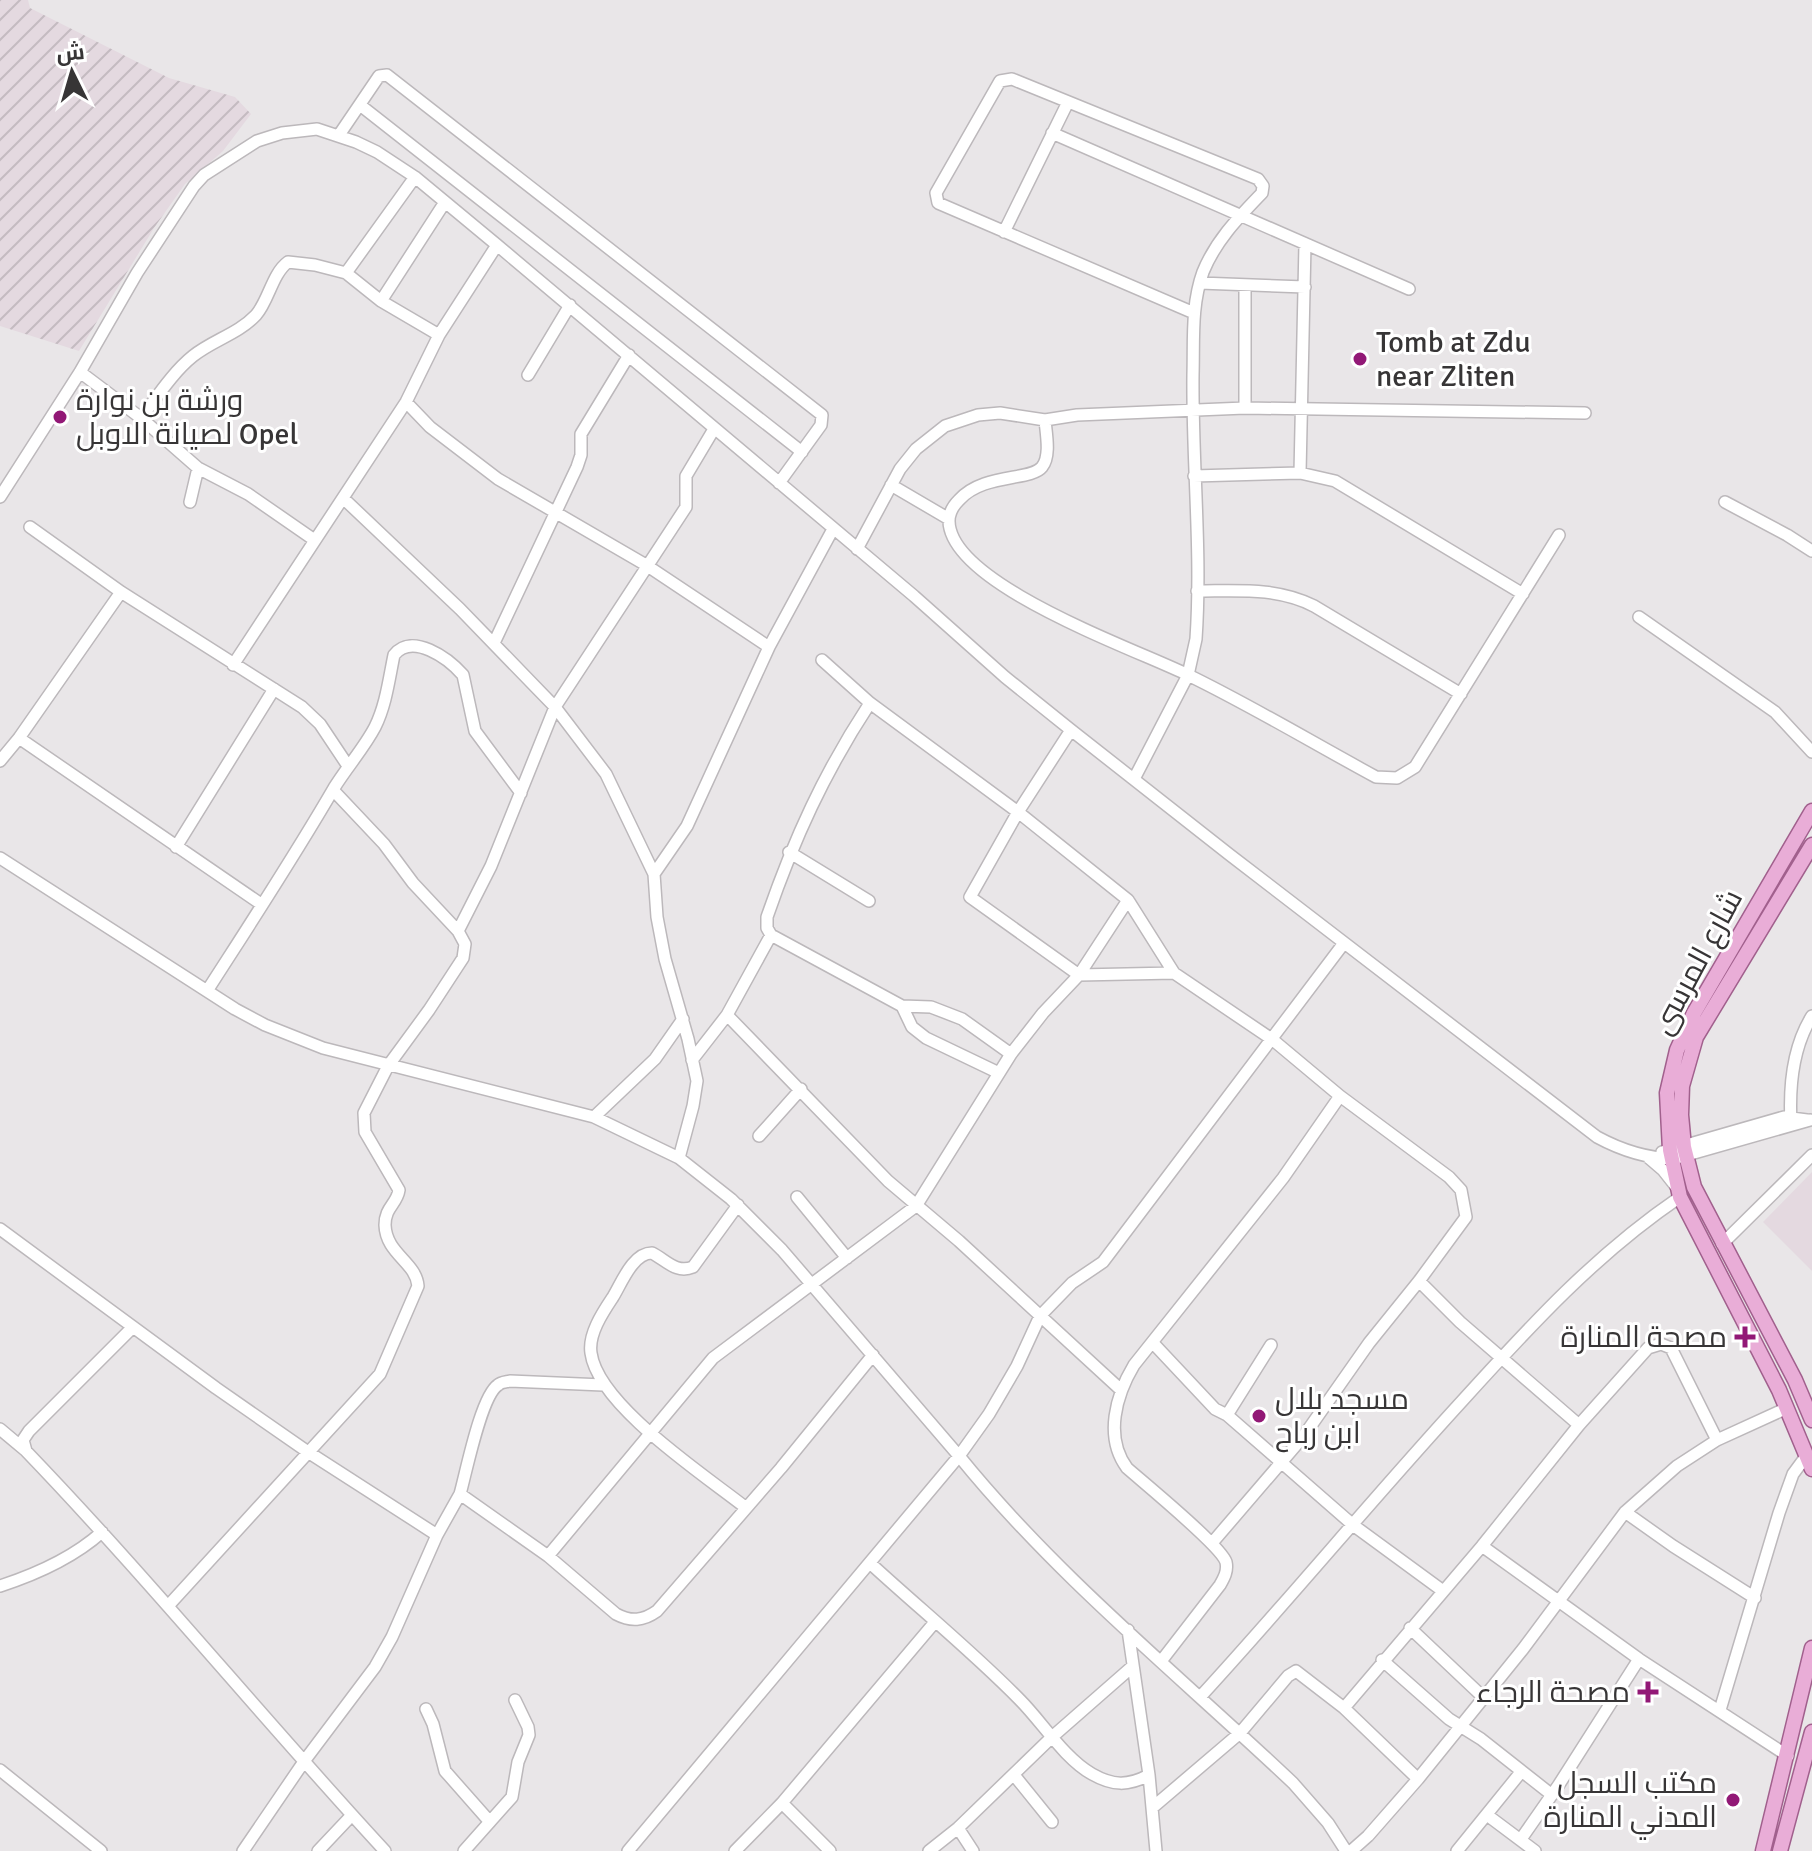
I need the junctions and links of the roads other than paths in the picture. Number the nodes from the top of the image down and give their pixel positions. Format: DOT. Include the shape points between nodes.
graph roads {
  1 [pos="1068,102"];
  2 [pos="360,105"];
  3 [pos="1052,133"];
  4 [pos="339,135"];
  5 [pos="415,177"];
  6 [pos="445,202"];
  7 [pos="1240,215"];
  8 [pos="1004,232"];
  9 [pos="1305,244"];
  10 [pos="497,245"];
  11 [pos="346,273"];
  12 [pos="1200,283"];
  13 [pos="1245,285"];
  14 [pos="1305,287"];
  15 [pos="1409,289"];
  16 [pos="381,301"];
  17 [pos="570,305"];
  18 [pos="1194,313"];
  19 [pos="439,335"];
  20 [pos="629,355"];
  21 [pos="80,372"];
  22 [pos="528,375"];
  23 [pos="406,402"];
  24 [pos="1245,408"];
  25 [pos="1303,409"];
  26 [pos="1193,411"];
  27 [pos="1585,413"];
  28 [pos="141,418"];
  29 [pos="1045,420"];
  30 [pos="714,429"];
  31 [pos="802,452"];
  32 [pos="198,468"];
  33 [pos="1300,473"];
  34 [pos="1194,476"];
  35 [pos="779,483"];
  36 [pos="891,485"];
  37 [pos="0,497"];
  38 [pos="343,498"];
  39 [pos="190,502"];
  40 [pos="1725,502"];
  41 [pos="558,513"];
  42 [pos="949,519"];
  43 [pos="30,527"];
  44 [pos="833,529"];
  45 [pos="1559,535"];
  46 [pos="313,539"];
  47 [pos="857,549"];
  48 [pos="1812,551"];
  49 [pos="646,565"];
  50 [pos="1197,591"];
  51 [pos="121,592"];
  52 [pos="1523,594"];
  53 [pos="1639,617"];
  54 [pos="494,643"];
  55 [pos="769,647"];
  56 [pos="822,660"];
  57 [pos="233,665"];
  58 [pos="1188,675"];
  59 [pos="274,689"];
  60 [pos="1461,694"];
  61 [pos="870,703"];
  62 [pos="555,707"];
  63 [pos="1071,730"];
  64 [pos="19,738"];
  65 [pos="1812,752"];
  66 [pos="0,761"];
  67 [pos="348,766"];
  68 [pos="1134,779"];
  69 [pos="333,790"];
  70 [pos="521,793"];
  71 [pos="1812,811"];
  72 [pos="1018,812"];
  73 [pos="1812,845"];
  74 [pos="176,847"];
  75 [pos="789,852"];
  76 [pos="1,861"];
  77 [pos="654,874"];
  78 [pos="1128,900"];
  79 [pos="869,901"];
  80 [pos="261,904"];
  81 [pos="458,931"];
  82 [pos="771,935"];
  83 [pos="1344,943"];
  84 [pos="1174,973"];
  85 [pos="1079,975"];
  86 [pos="207,991"];
  87 [pos="902,1006"];
  88 [pos="727,1015"];
  89 [pos="1812,1016"];
  90 [pos="683,1019"];
  91 [pos="1273,1040"];
  92 [pos="1011,1054"];
  93 [pos="692,1060"];
  94 [pos="388,1066"];
  95 [pos="999,1073"];
  96 [pos="801,1089"];
  97 [pos="1340,1096"];
  98 [pos="594,1117"];
  99 [pos="1811,1120"];
  100 [pos="1790,1122"];
  101 [pos="759,1136"];
  102 [pos="1678,1153"];
  103 [pos="1812,1155"];
  104 [pos="1648,1157"];
  105 [pos="679,1158"];
  106 [pos="1679,1194"];
  107 [pos="797,1197"];
  108 [pos="738,1205"];
  109 [pos="916,1206"];
  110 [pos="0,1229"];
  111 [pos="1722,1244"];
  112 [pos="847,1258"];
  113 [pos="1419,1281"];
  114 [pos="812,1284"];
  115 [pos="1040,1316"];
  116 [pos="133,1327"];
  117 [pos="1153,1343"];
  118 [pos="1271,1345"];
  119 [pos="873,1355"];
  120 [pos="1501,1358"];
  121 [pos="603,1385"];
  122 [pos="1121,1390"];
  123 [pos="1787,1408"];
  124 [pos="1227,1415"];
  125 [pos="1812,1420"];
  126 [pos="1579,1425"];
  127 [pos="0,1429"];
  128 [pos="651,1433"];
  129 [pos="1717,1440"];
  130 [pos="26,1451"];
  131 [pos="308,1452"];
  132 [pos="959,1456"];
  133 [pos="1809,1462"];
  134 [pos="1282,1463"];
  135 [pos="460,1494"];
  136 [pos="745,1507"];
  137 [pos="1625,1512"];
  138 [pos="1353,1525"];
  139 [pos="102,1532"];
  140 [pos="437,1535"];
  141 [pos="1212,1543"];
  142 [pos="1482,1546"];
  143 [pos="548,1556"];
  144 [pos="871,1564"];
  145 [pos="0,1586"];
  146 [pos="1443,1591"];
  147 [pos="1755,1598"];
  148 [pos="1559,1600"];
  149 [pos="168,1606"];
  150 [pos="935,1622"];
  151 [pos="1410,1628"];
  152 [pos="1127,1630"];
  153 [pos="1812,1648"];
  154 [pos="1639,1659"];
  155 [pos="1162,1660"];
  156 [pos="1382,1660"];
  157 [pos="1133,1666"];
  158 [pos="1201,1696"];
  159 [pos="1483,1697"];
  160 [pos="515,1700"];
  161 [pos="1344,1708"];
  162 [pos="426,1709"];
  163 [pos="1720,1710"];
  164 [pos="1460,1726"];
  165 [pos="1812,1732"];
  166 [pos="1240,1733"];
  167 [pos="1052,1737"];
  168 [pos="1788,1756"];
  169 [pos="305,1760"];
  170 [pos="0,1770"];
  171 [pos="1521,1772"];
  172 [pos="1014,1775"];
  173 [pos="1149,1775"];
  174 [pos="1418,1779"];
  175 [pos="1552,1795"];
  176 [pos="782,1803"];
  177 [pos="1152,1808"];
  178 [pos="352,1815"];
  179 [pos="1487,1815"];
  180 [pos="490,1822"];
  181 [pos="1052,1822"];
  182 [pos="958,1828"];
  183 [pos="1521,1839"];
  184 [pos="635,1848"];
  185 [pos="101,1851"];
  186 [pos="243,1851"];
  187 [pos="318,1851"];
  188 [pos="385,1851"];
  189 [pos="464,1851"];
  190 [pos="735,1851"];
  191 [pos="830,1851"];
  192 [pos="930,1851"];
  193 [pos="973,1851"];
  194 [pos="1156,1851"];
  195 [pos="1349,1851"];
  196 [pos="1457,1851"];
  197 [pos="1535,1851"];
  198 [pos="1763,1851"];
  199 [pos="1780,1851"];
  1 -- 3 [label="street"];
  1 -- 7 [label="street" via="1258,179 1262,193"];
  1 -- 8 [label="street" via="1012,79 1000,81 936,193 940,205"];
  2 -- 4 [label="street"];
  2 -- 31 [label="street"];
  2 -- 31 [label="street" via="379,76 387,75 822,415 823,422"];
  3 -- 7 [label="street"];
  3 -- 8 [label="street"];
  4 -- 5 [label="street"];
  4 -- 21 [label="street" via="317,129 269,137 204,175 137,273"];
  5 -- 6 [label="street"];
  5 -- 11 [label="street"];
  6 -- 10 [label="street"];
  6 -- 16 [label="street"];
  7 -- 9 [label="street"];
  7 -- 12 [label="street" via="1217,245"];
  8 -- 18 [label="street"];
  9 -- 14 [label="street"];
  9 -- 15 [label="street"];
  10 -- 17 [label="street"];
  10 -- 19 [label="street"];
  11 -- 16 [label="street"];
  11 -- 28 [label="street" via="300,262 285,264 253,318 190,359"];
  12 -- 13 [label="street"];
  12 -- 18 [label="street"];
  13 -- 14 [label="street"];
  13 -- 24 [label="street"];
  14 -- 25 [label="street"];
  16 -- 19 [label="street"];
  17 -- 20 [label="street"];
  17 -- 22 [label="street"];
  18 -- 26 [label="street"];
  19 -- 23 [label="street"];
  20 -- 30 [label="street"];
  20 -- 41 [label="street" via="581,434 580,461"];
  21 -- 28 [label="street"];
  21 -- 37 [label="street"];
  23 -- 38 [label="street"];
  23 -- 41 [label="street" via="462,453"];
  24 -- 25 [label="street"];
  24 -- 26 [label="street"];
  25 -- 27 [label="street"];
  25 -- 33 [label="street"];
  26 -- 29 [label="street"];
  26 -- 34 [label="street"];
  28 -- 32 [label="street"];
  29 -- 36 [label="street" via="990,413 956,421 916,449"];
  29 -- 42 [label="street" via="1046,455 1040,469 974,488 954,506"];
  30 -- 35 [label="street"];
  30 -- 49 [label="street" via="686,476 686,507"];
  31 -- 35 [label="street"];
  32 -- 39 [label="street"];
  32 -- 46 [label="street" via="248,494"];
  33 -- 34 [label="street"];
  33 -- 52 [label="street" via="1345,485"];
  34 -- 50 [label="street"];
  35 -- 44 [label="street"];
  36 -- 42 [label="street"];
  36 -- 47 [label="street"];
  38 -- 46 [label="street"];
  38 -- 54 [label="street"];
  40 -- 48 [label="street"];
  41 -- 49 [label="street"];
  41 -- 54 [label="street"];
  42 -- 58 [label="street" via="961,550 1041,609"];
  43 -- 51 [label="street"];
  44 -- 47 [label="street"];
  44 -- 55 [label="street"];
  45 -- 52 [label="street"];
  46 -- 57 [label="street"];
  47 -- 63 [label="street"];
  49 -- 55 [label="street"];
  49 -- 62 [label="street"];
  50 -- 58 [label="street" via="1196,639"];
  50 -- 60 [label="street" via="1263,591 1296,598"];
  51 -- 57 [label="street"];
  51 -- 64 [label="street"];
  52 -- 60 [label="street"];
  53 -- 65 [label="street" via="1775,712"];
  54 -- 62 [label="street"];
  55 -- 77 [label="street" via="687,826"];
  56 -- 61 [label="street"];
  57 -- 59 [label="street"];
  58 -- 60 [label="street" via="1386,780 1415,767"];
  58 -- 68 [label="street"];
  59 -- 67 [label="street" via="320,724"];
  59 -- 74 [label="street"];
  61 -- 72 [label="street"];
  61 -- 75 [label="street" via="826,772"];
  62 -- 70 [label="street"];
  62 -- 77 [label="street" via="606,774"];
  63 -- 68 [label="street"];
  63 -- 72 [label="street"];
  64 -- 66 [label="street"];
  64 -- 74 [label="street"];
  67 -- 69 [label="street"];
  67 -- 70 [label="street" via="375,727 394,655 415,645 463,675 475,731"];
  68 -- 83 [label="street"];
  69 -- 80 [label="street"];
  69 -- 81 [label="street"];
  70 -- 81 [label="street"];
  71 -- 102 [label="main road, شارع المرسى" via="1707,988 1677,1050 1667,1093"];
  72 -- 78 [label="street"];
  72 -- 85 [label="street" via="970,897"];
  73 -- 102 [label="main road, شارع المرسى" via="1696,1037 1681,1092"];
  74 -- 80 [label="street"];
  75 -- 79 [label="street"];
  75 -- 82 [label="street" via="767,917"];
  76 -- 86 [label="street"];
  77 -- 90 [label="street" via="665,959"];
  78 -- 84 [label="street"];
  78 -- 85 [label="street"];
  80 -- 86 [label="street"];
  81 -- 94 [label="street" via="465,944 463,958"];
  82 -- 87 [label="street"];
  82 -- 88 [label="street"];
  83 -- 91 [label="street"];
  83 -- 104 [label="street" via="1585,1128 1611,1145"];
  84 -- 85 [label="street"];
  84 -- 91 [label="street"];
  85 -- 92 [label="street"];
  86 -- 94 [label="street" via="294,1038"];
  87 -- 92 [label="street" via="942,1010"];
  87 -- 95 [label="street" via="912,1027 926,1038"];
  88 -- 93 [label="street"];
  88 -- 96 [label="street"];
  89 -- 100 [label="street" via="1795,1055"];
  90 -- 93 [label="street"];
  90 -- 98 [label="street" via="655,1059"];
  91 -- 97 [label="street"];
  91 -- 115 [label="street" via="1103,1262 1072,1283"];
  92 -- 95 [label="street"];
  93 -- 105 [label="street" via="697,1081"];
  94 -- 98 [label="street"];
  94 -- 131 [label="street" via="363,1123 398,1185 398,1196 386,1211 386,1232 418,1286 380,1374"];
  95 -- 109 [label="street"];
  96 -- 101 [label="street"];
  96 -- 109 [label="street"];
  97 -- 113 [label="street" via="1461,1190 1466,1217"];
  97 -- 117 [label="street" via="1283,1178"];
  98 -- 105 [label="street"];
  99 -- 100 [label="street"];
  100 -- 102 [label="street"];
  102 -- 104 [label="street"];
  102 -- 106 [label="main road"];
  102 -- 111 [label="main road"];
  103 -- 111 [label="street"];
  104 -- 106 [label="street"];
  105 -- 108 [label="street"];
  106 -- 120 [label="street" via="1581,1275"];
  106 -- 123 [label="main road"];
  107 -- 112 [label="street"];
  108 -- 114 [label="street"];
  108 -- 121 [label="street" via="693,1267 676,1269 652,1253 638,1257 592,1337 590,1351"];
  109 -- 112 [label="street"];
  109 -- 115 [label="street"];
  110 -- 116 [label="street"];
  111 -- 125 [label="main road"];
  112 -- 114 [label="street"];
  113 -- 120 [label="street"];
  113 -- 134 [label="street"];
  114 -- 119 [label="street"];
  114 -- 128 [label="street" via="713,1358"];
  115 -- 122 [label="street"];
  115 -- 132 [label="street" via="1003,1390"];
  116 -- 130 [label="street" via="29,1431 23,1440"];
  116 -- 131 [label="street"];
  117 -- 122 [label="street"];
  117 -- 124 [label="street" via="1215,1409"];
  118 -- 124 [label="street"];
  119 -- 132 [label="street"];
  119 -- 136 [label="street"];
  120 -- 126 [label="street"];
  120 -- 138 [label="street"];
  121 -- 128 [label="street"];
  121 -- 135 [label="street" via="497,1385 481,1417"];
  122 -- 141 [label="street" via="1115,1429 1120,1458"];
  123 -- 129 [label="street"];
  123 -- 133 [label="main road"];
  124 -- 134 [label="street"];
  126 -- 129 [label="street" via="1648,1348 1661,1344 1671,1348"];
  126 -- 142 [label="street"];
  127 -- 130 [label="street"];
  128 -- 136 [label="street"];
  128 -- 143 [label="street"];
  129 -- 137 [label="street" via="1677,1466"];
  130 -- 139 [label="street"];
  131 -- 140 [label="street"];
  131 -- 149 [label="street"];
  132 -- 144 [label="street"];
  132 -- 152 [label="street" via="1015,1523"];
  133 -- 147 [label="street" via="1789,1485"];
  134 -- 138 [label="street"];
  134 -- 141 [label="street"];
  135 -- 140 [label="street"];
  135 -- 143 [label="street"];
  136 -- 143 [label="street" via="646,1618 616,1614"];
  137 -- 147 [label="street"];
  137 -- 148 [label="street"];
  138 -- 146 [label="street"];
  138 -- 158 [label="street"];
  139 -- 145 [label="street" via="64,1559"];
  139 -- 149 [label="street"];
  140 -- 169 [label="street" via="380,1659"];
  141 -- 155 [label="street" via="1224,1559 1226,1574"];
  142 -- 146 [label="street"];
  142 -- 148 [label="street"];
  144 -- 150 [label="street"];
  144 -- 184 [label="street"];
  146 -- 151 [label="street"];
  147 -- 163 [label="street"];
  148 -- 154 [label="street"];
  148 -- 159 [label="street"];
  149 -- 169 [label="street"];
  150 -- 167 [label="street"];
  150 -- 176 [label="street"];
  151 -- 156 [label="street"];
  151 -- 159 [label="street"];
  152 -- 155 [label="street"];
  152 -- 157 [label="street"];
  153 -- 168 [label="main road"];
  154 -- 163 [label="street"];
  154 -- 175 [label="street"];
  155 -- 158 [label="street"];
  156 -- 161 [label="street"];
  156 -- 164 [label="street"];
  157 -- 167 [label="street"];
  157 -- 173 [label="street"];
  158 -- 166 [label="street"];
  159 -- 164 [label="street"];
  160 -- 180 [label="street" via="528,1727 528,1740 512,1797"];
  161 -- 166 [label="street" via="1300,1673 1291,1672"];
  161 -- 174 [label="street"];
  162 -- 180 [label="street" via="445,1771"];
  163 -- 168 [label="street"];
  164 -- 171 [label="street"];
  164 -- 174 [label="street"];
  165 -- 199 [label="main road"];
  166 -- 177 [label="street"];
  166 -- 195 [label="street" via="1293,1783"];
  167 -- 172 [label="street"];
  167 -- 173 [label="street" via="1089,1773 1113,1784"];
  168 -- 198 [label="main road"];
  169 -- 178 [label="street"];
  169 -- 186 [label="street"];
  170 -- 185 [label="street"];
  171 -- 175 [label="street"];
  171 -- 179 [label="street"];
  172 -- 181 [label="street"];
  172 -- 182 [label="street"];
  173 -- 177 [label="street"];
  174 -- 195 [label="street"];
  175 -- 183 [label="street"];
  176 -- 190 [label="street"];
  176 -- 191 [label="street"];
  177 -- 194 [label="street"];
  178 -- 187 [label="street"];
  178 -- 188 [label="street"];
  179 -- 183 [label="street"];
  179 -- 196 [label="street"];
  180 -- 189 [label="street"];
  182 -- 192 [label="street"];
  182 -- 193 [label="street"];
  183 -- 197 [label="street"];
}
